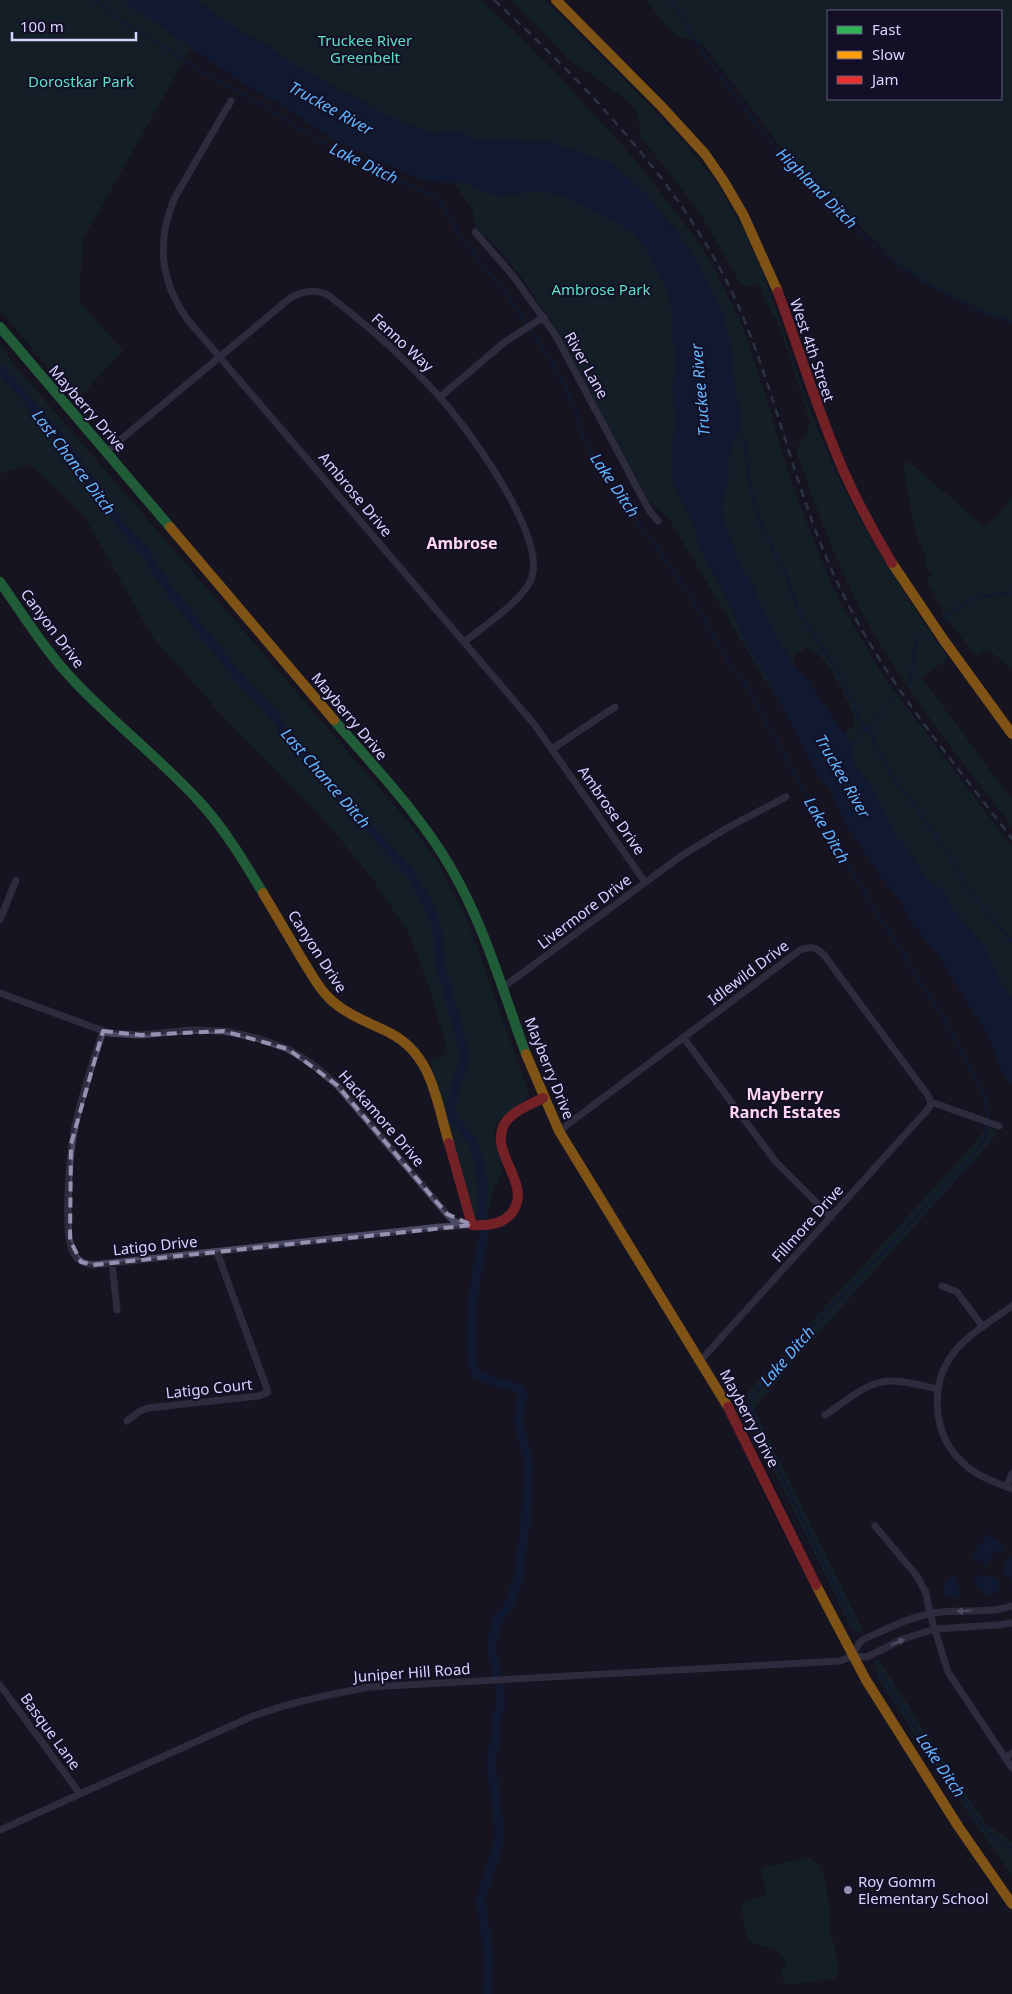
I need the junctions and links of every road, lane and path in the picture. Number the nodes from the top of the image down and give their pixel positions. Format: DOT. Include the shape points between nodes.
graph roads {
  1 [pos="556,0"];
  2 [pos="231,101"];
  3 [pos="475,232"];
  4 [pos="544,317"];
  5 [pos="0,327"];
  6 [pos="220,356"];
  7 [pos="440,397"];
  8 [pos="106,452"];
  9 [pos="658,521"];
  10 [pos="0,582"];
  11 [pos="464,642"];
  12 [pos="615,707"];
  13 [pos="1012,734"];
  14 [pos="552,749"];
  15 [pos="786,797"];
  16 [pos="16,880"];
  17 [pos="645,882"];
  18 [pos="0,920"];
  19 [pos="502,988"];
  20 [pos="0,993"];
  21 [pos="103,1031"];
  22 [pos="684,1037"];
  23 [pos="543,1098"];
  24 [pos="931,1102"];
  25 [pos="999,1126"];
  26 [pos="559,1131"];
  27 [pos="831,1217"];
  28 [pos="472,1226"];
  29 [pos="217,1252"];
  30 [pos="112,1263"];
  31 [pos="942,1286"];
  32 [pos="1012,1306"];
  33 [pos="118,1310"];
  34 [pos="983,1327"];
  35 [pos="702,1360"];
  36 [pos="938,1389"];
  37 [pos="825,1415"];
  38 [pos="127,1421"];
  39 [pos="1012,1474"];
  40 [pos="1009,1488"];
  41 [pos="875,1526"];
  42 [pos="1012,1606"];
  43 [pos="930,1614"];
  44 [pos="1012,1623"];
  45 [pos="935,1629"];
  46 [pos="852,1656"];
  47 [pos="0,1685"];
  48 [pos="1012,1753"];
  49 [pos="1005,1758"];
  50 [pos="1012,1768"];
  51 [pos="80,1794"];
  52 [pos="0,1830"];
  53 [pos="1012,1904"];
  1 -- 13 [label="main road, West 4th Street" via="674,118 735,200 768,265 817,407 862,509 917,602"];
  2 -- 6 [label="street, Ambrose Drive" via="175,197 166,223 163,247 165,272 173,296 187,319"];
  3 -- 4 [label="street, River Lane"];
  4 -- 7 [label="street" via="524,329"];
  4 -- 9 [label="street, River Lane"];
  5 -- 8 [label="main road, Mayberry Drive"];
  6 -- 7 [label="street, Fenno Way" via="290,298 298,293 316,291 325,294 372,329"];
  6 -- 8 [label="street, Fenno Way"];
  6 -- 11 [label="street, Ambrose Drive"];
  7 -- 11 [label="street, Fenno Way" via="505,490 525,529 533,556 532,575 524,592"];
  8 -- 19 [label="main road, Mayberry Drive" via="430,835 466,897"];
  10 -- 28 [label="main road, Canyon Drive" via="36,636 68,675 172,774 221,826 330,1001 406,1042 422,1057"];
  11 -- 14 [label="street, Ambrose Drive"];
  12 -- 14 [label="street"];
  14 -- 17 [label="street, Ambrose Drive"];
  15 -- 17 [label="street, Livermore Drive" via="701,843"];
  16 -- 18 [label="street"];
  17 -- 19 [label="street, Livermore Drive"];
  19 -- 23 [label="main road, Mayberry Drive"];
  20 -- 21 [label="street, Hackamore Drive"];
  21 -- 28 [label="street, Hackamore Drive" via="141,1035 192,1030 224,1031 257,1038 288,1050 311,1063 337,1085 454,1221"];
  21 -- 30 [label="street, Latigo Drive" via="71,1144 69,1218 71,1249 76,1258 87,1265"];
  22 -- 24 [label="street, Idlewild Drive" via="800,950 812,947 824,955"];
  22 -- 26 [label="street, Idlewild Drive"];
  22 -- 27 [label="street" via="775,1161"];
  23 -- 26 [label="main road, Mayberry Drive"];
  23 -- 28 [label="main road" via="508,1120 502,1130 502,1143 517,1185 516,1207 506,1220"];
  24 -- 25 [label="street"];
  24 -- 27 [label="street, Fillmore Drive"];
  26 -- 35 [label="main road, Mayberry Drive"];
  27 -- 35 [label="street, Fillmore Drive"];
  28 -- 29 [label="street, Latigo Drive"];
  29 -- 30 [label="street, Latigo Drive"];
  29 -- 38 [label="street, Latigo Court" via="268,1392 259,1396 148,1408 140,1410"];
  30 -- 33 [label="street"];
  31 -- 34 [label="street" via="956,1292"];
  32 -- 34 [label="street"];
  34 -- 36 [label="street" via="955,1350 942,1373"];
  35 -- 46 [label="main road, Mayberry Drive" via="739,1427"];
  36 -- 37 [label="street" via="898,1381 880,1382"];
  36 -- 40 [label="street" via="938,1417 952,1451 972,1471"];
  39 -- 40 [label="street"];
  41 -- 43 [label="street" via="917,1576 926,1593"];
  42 -- 43 [label="street, one-way"];
  43 -- 45 [label="street"];
  43 -- 46 [label="street" via="906,1620 864,1639"];
  44 -- 45 [label="street, Juniper Hill Road"];
  46 -- 45 [label="street, Juniper Hill Road, one-way" via="867,1656 903,1639"];
  45 -- 49 [label="street" via="953,1681"];
  46 -- 51 [label="street, Juniper Hill Road" via="840,1662 370,1687 333,1693 253,1716"];
  46 -- 53 [label="main road, Mayberry Drive" via="958,1826"];
  47 -- 51 [label="street, Basque Lane"];
  48 -- 49 [label="street"];
  49 -- 50 [label="street"];
  51 -- 52 [label="street, Juniper Hill Road"];
}
